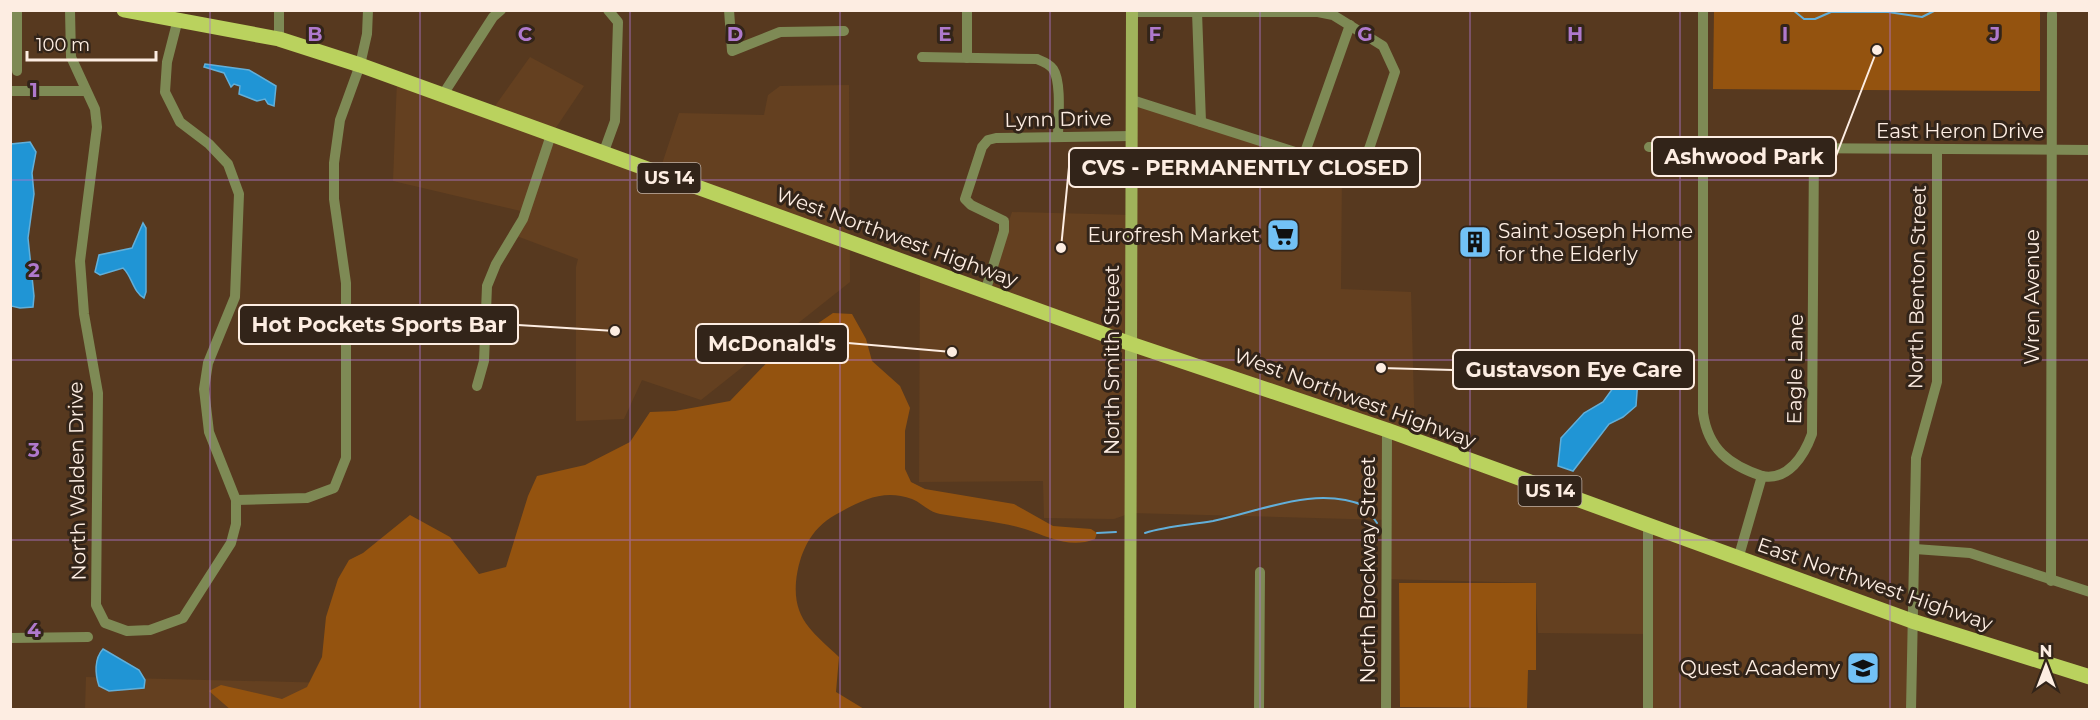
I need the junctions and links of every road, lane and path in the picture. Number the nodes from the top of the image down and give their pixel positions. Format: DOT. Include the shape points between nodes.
graph roads {
  1 [pos="17,10"];
  2 [pos="70,10"];
  3 [pos="124,10"];
  4 [pos="279,10"];
  5 [pos="368,10"];
  6 [pos="501,10"];
  7 [pos="608,10"];
  8 [pos="729,10"];
  9 [pos="967,10"];
  10 [pos="1703,10"];
  11 [pos="1132,11"];
  12 [pos="1197,12"];
  13 [pos="2052,14"];
  14 [pos="172,15"];
  15 [pos="197,16"];
  16 [pos="1350,25"];
  17 [pos="844,31"];
  18 [pos="279,39"];
  19 [pos="922,57"];
  20 [pos="967,58"];
  21 [pos="360,65"];
  22 [pos="17,71"];
  23 [pos="10,91"];
  24 [pos="85,91"];
  25 [pos="442,96"];
  26 [pos="1132,100"];
  27 [pos="1201,122"];
  28 [pos="551,135"];
  29 [pos="1132,136"];
  30 [pos="1058,137"];
  31 [pos="1649,147"];
  32 [pos="1703,147"];
  33 [pos="1814,148"];
  34 [pos="2050,150"];
  35 [pos="2090,150"];
  36 [pos="1936,151"];
  37 [pos="603,154"];
  38 [pos="1304,155"];
  39 [pos="985,292"];
  40 [pos="1131,344"];
  41 [pos="477,386"];
  42 [pos="1387,430"];
  43 [pos="1762,476"];
  44 [pos="236,500"];
  45 [pos="1648,527"];
  46 [pos="1915,549"];
  47 [pos="1738,559"];
  48 [pos="1260,572"];
  49 [pos="2051,580"];
  50 [pos="2090,592"];
  51 [pos="1912,621"];
  52 [pos="88,637"];
  53 [pos="10,638"];
  54 [pos="2090,677"];
  55 [pos="1130,710"];
  56 [pos="1259,710"];
  57 [pos="1386,710"];
  58 [pos="1648,710"];
  59 [pos="1911,710"];
  1 -- 22 [label="street"];
  2 -- 24 [label="street, North Walden Drive" via="69,47"];
  3 -- 14 [label="main road, West Northwest Highway / US 14"];
  4 -- 18 [label="street"];
  5 -- 21 [label="street"];
  6 -- 25 [label="street"];
  7 -- 37 [label="street" via="618,22 615,121"];
  8 -- 17 [label="street" via="732,51 780,32"];
  9 -- 20 [label="street"];
  10 -- 32 [label="street"];
  11 -- 12 [label="street"];
  11 -- 26 [label="street, North Smith Street"];
  12 -- 16 [label="street" via="1318,12"];
  12 -- 27 [label="street"];
  13 -- 34 [label="street, Wren Avenue"];
  14 -- 15 [label="main road, West Northwest Highway / US 14"];
  14 -- 44 [label="street" via="165,92 180,122 228,164 239,194 235,297 208,363 204,389 209,432"];
  15 -- 18 [label="main road, West Northwest Highway / US 14"];
  16 -- 38 [label="street"];
  16 -- 38 [label="street" via="1383,46 1395,72 1370,148 1359,161 1342,167"];
  18 -- 21 [label="main road, West Northwest Highway / US 14"];
  19 -- 20 [label="street"];
  20 -- 30 [label="street" via="1037,59 1053,69 1058,83"];
  21 -- 25 [label="main road, West Northwest Highway / US 14"];
  21 -- 44 [label="street" via="340,120 334,163 334,199 346,283 346,458 334,488 307,498"];
  23 -- 24 [label="street"];
  24 -- 44 [label="street, North Walden Drive" via="95,109 97,127 80,261 84,314 98,393 96,605 105,623 127,631 150,630 183,618 231,543"];
  25 -- 28 [label="main road, West Northwest Highway / US 14"];
  26 -- 27 [label="street"];
  26 -- 29 [label="street, North Smith Street"];
  27 -- 38 [label="street"];
  28 -- 37 [label="main road, West Northwest Highway / US 14"];
  28 -- 41 [label="street" via="523,219 487,286 484,361"];
  29 -- 30 [label="street, Lynn Drive"];
  29 -- 40 [label="street, North Smith Street"];
  30 -- 39 [label="street, Lynn Drive" via="996,138 982,147 965,199 1004,221"];
  31 -- 32 [label="street, East Heron Drive"];
  32 -- 33 [label="street, East Heron Drive"];
  32 -- 43 [label="street" via="1705,425 1718,452 1742,469"];
  33 -- 36 [label="street, East Heron Drive"];
  33 -- 43 [label="street, Eagle Lane" via="1812,434 1802,456 1788,471 1773,477"];
  34 -- 35 [label="street, East Heron Drive"];
  34 -- 36 [label="street, East Heron Drive"];
  34 -- 49 [label="street, Wren Avenue"];
  36 -- 46 [label="street, North Benton Street" via="1937,382 1916,458"];
  37 -- 39 [label="main road, West Northwest Highway / US 14"];
  39 -- 40 [label="main road, West Northwest Highway / US 14"];
  40 -- 42 [label="main road, West Northwest Highway / US 14"];
  40 -- 55 [label="street, North Smith Street"];
  42 -- 45 [label="main road, West Northwest Highway / US 14"];
  42 -- 57 [label="street, North Brockway Street"];
  43 -- 47 [label="street"];
  45 -- 47 [label="main road, East Northwest Highway / US 14"];
  45 -- 58 [label="street"];
  46 -- 49 [label="street" via="1970,553"];
  46 -- 51 [label="street, North Benton Street"];
  47 -- 51 [label="main road, East Northwest Highway / US 14"];
  48 -- 56 [label="street"];
  49 -- 50 [label="street"];
  51 -- 54 [label="main road, East Northwest Highway / US 14"];
  51 -- 59 [label="street, North Benton Street"];
  52 -- 53 [label="street"];
}
